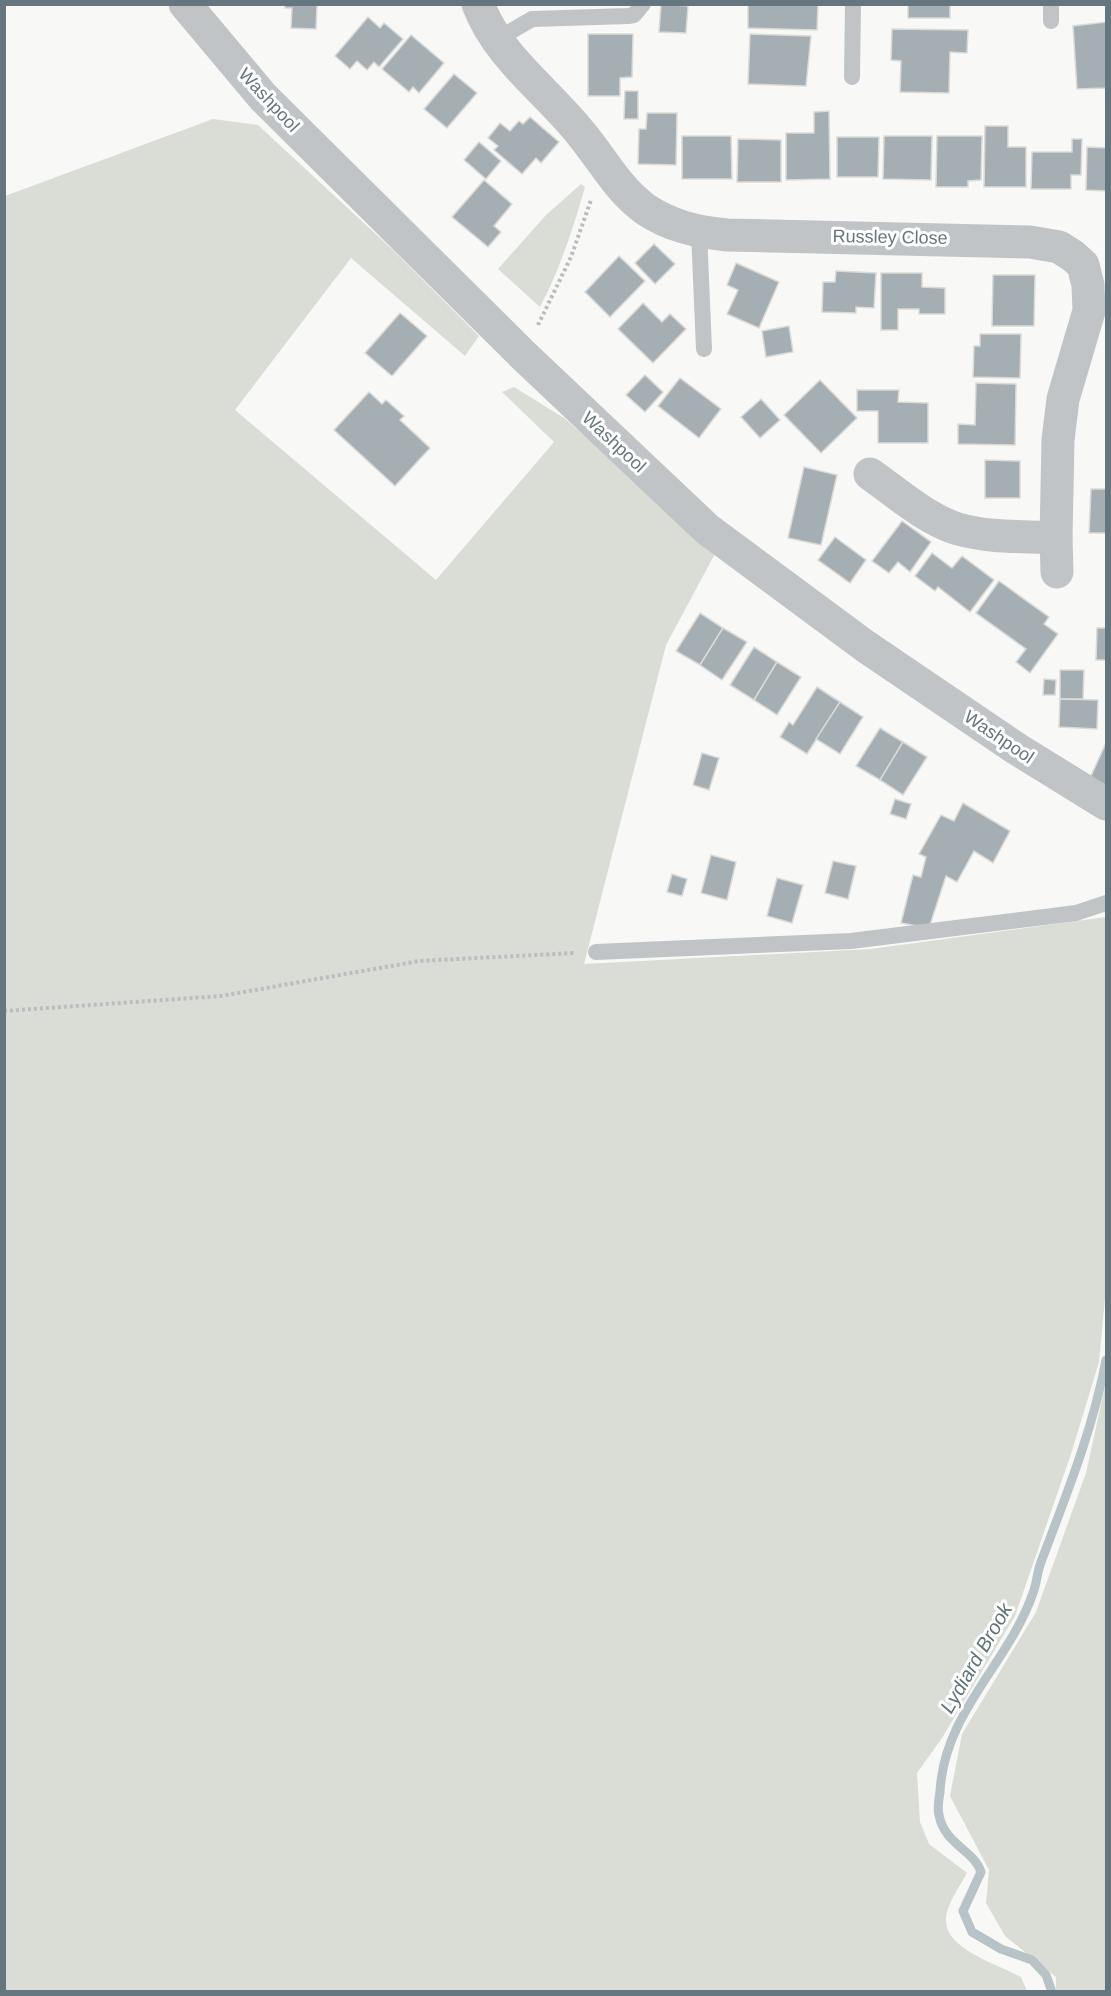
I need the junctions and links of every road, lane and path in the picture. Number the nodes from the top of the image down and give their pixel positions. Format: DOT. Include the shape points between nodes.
graph roads {
  1 [pos="185,4"];
  2 [pos="478,4"];
  3 [pos="643,4"];
  4 [pos="853,4"];
  5 [pos="495,40"];
  6 [pos="852,77"];
  7 [pos="603,165"];
  8 [pos="699,232"];
  9 [pos="704,349"];
  10 [pos="522,355"];
  11 [pos="870,474"];
  12 [pos="1056,538"];
  13 [pos="1056,573"];
  14 [pos="1107,804"];
  15 [pos="1107,903"];
  16 [pos="596,952"];
  17 [pos="4,1011"];
  1 -- 10 [label="street, Washpool" via="263,97"];
  2 -- 5 [label="street, Russley Close"];
  3 -- 5 [label="lane" via="628,16 532,19"];
  4 -- 6 [label="lane"];
  5 -- 7 [label="street, Russley Close" via="584,136"];
  7 -- 8 [label="street, Russley Close" via="646,210"];
  7 -- 10 [label="path" via="571,257"];
  8 -- 9 [label="lane"];
  8 -- 12 [label="street, Russley Close" via="1030,242 1059,247 1074,256 1083,265 1089,312 1063,399"];
  10 -- 14 [label="street, Washpool" via="707,529 866,646 1017,749"];
  11 -- 12 [label="street" via="937,520 956,528 978,534"];
  12 -- 13 [label="street, Russley Close"];
  15 -- 16 [label="lane" via="1076,913 851,941"];
  16 -- 17 [label="path" via="419,961 221,996"];
}
